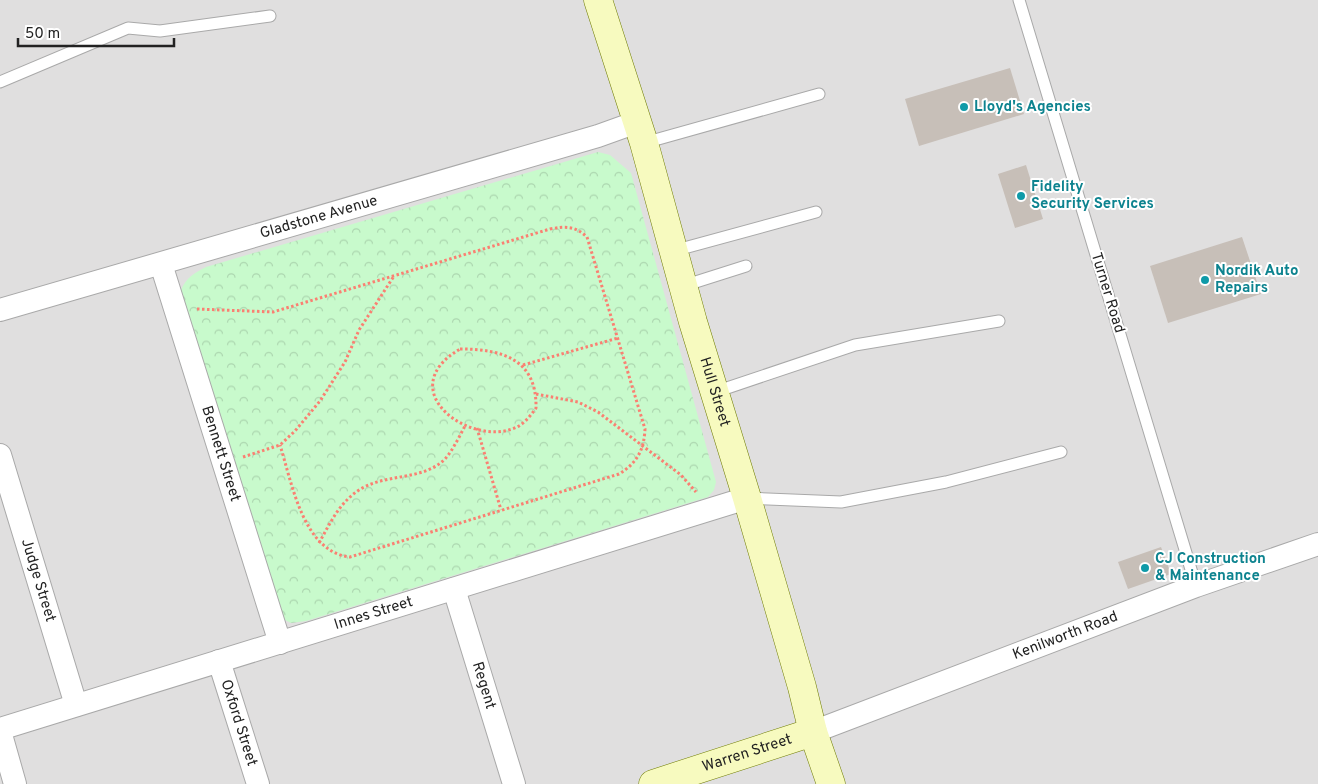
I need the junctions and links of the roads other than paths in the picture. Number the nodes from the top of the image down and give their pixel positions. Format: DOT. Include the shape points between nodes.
graph roads {
  1 [pos="598,0"];
  2 [pos="1019,0"];
  3 [pos="270,16"];
  4 [pos="0,82"];
  5 [pos="819,94"];
  6 [pos="641,132"];
  7 [pos="816,212"];
  8 [pos="674,251"];
  9 [pos="161,264"];
  10 [pos="746,266"];
  11 [pos="683,286"];
  12 [pos="0,310"];
  13 [pos="999,321"];
  14 [pos="715,392"];
  15 [pos="1061,452"];
  16 [pos="0,455"];
  17 [pos="4,483"];
  18 [pos="747,498"];
  19 [pos="1318,544"];
  20 [pos="1196,586"];
  21 [pos="454,589"];
  22 [pos="280,642"];
  23 [pos="219,661"];
  24 [pos="76,705"];
  25 [pos="0,730"];
  26 [pos="813,732"];
  27 [pos="15,784"];
  28 [pos="258,784"];
  29 [pos="514,784"];
  30 [pos="653,784"];
  31 [pos="831,784"];
  1 -- 6 [label="street, Hull Street"];
  2 -- 20 [label="lane, Turner Road"];
  3 -- 4 [label="lane" via="160,31 128,28"];
  5 -- 6 [label="lane"];
  6 -- 8 [label="street, Hull Street"];
  6 -- 9 [label="street, Gladstone Avenue" via="598,136"];
  7 -- 8 [label="lane"];
  8 -- 11 [label="street, Hull Street"];
  9 -- 12 [label="street, Gladstone Avenue"];
  9 -- 22 [label="street, Bennett Street"];
  10 -- 11 [label="lane"];
  11 -- 14 [label="street, Hull Street"];
  13 -- 14 [label="lane" via="855,345"];
  14 -- 18 [label="street, Hull Street"];
  15 -- 18 [label="lane" via="946,482 841,502"];
  16 -- 17 [label="street, Judge Street"];
  17 -- 24 [label="street, Judge Street"];
  18 -- 21 [label="street, Innes Street"];
  18 -- 26 [label="street, Hull Street"];
  19 -- 20 [label="street, Kenilworth Road"];
  20 -- 26 [label="street, Kenilworth Road"];
  21 -- 22 [label="street, Innes Street"];
  21 -- 29 [label="street, Regent"];
  22 -- 23 [label="street, Innes Street"];
  23 -- 24 [label="street, Innes Street"];
  23 -- 28 [label="street, Oxford Street"];
  24 -- 25 [label="street, Innes Street"];
  25 -- 27 [label="street"];
  26 -- 30 [label="street, Warren Street"];
  26 -- 31 [label="street, Hull Street"];
}
